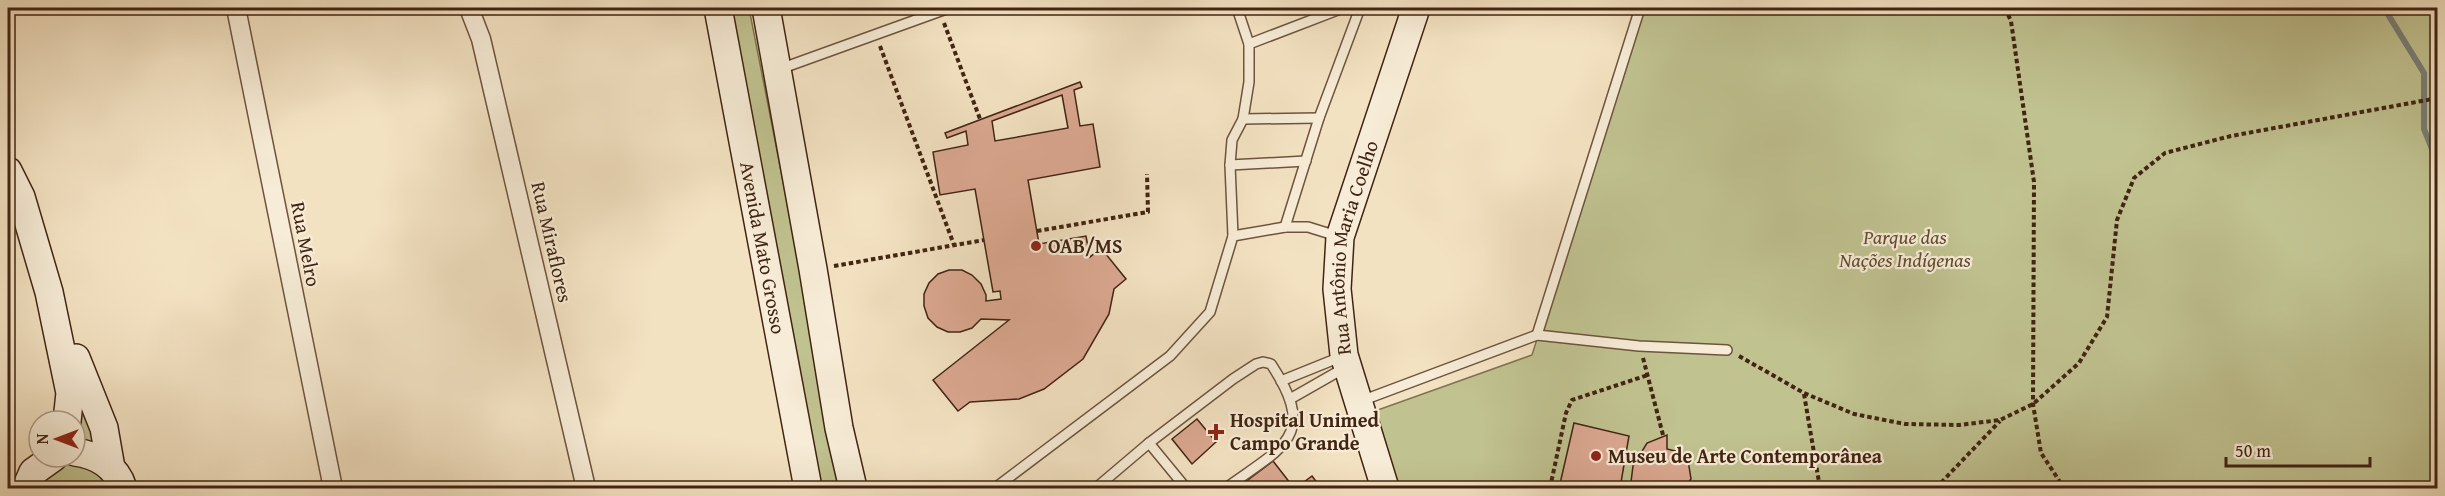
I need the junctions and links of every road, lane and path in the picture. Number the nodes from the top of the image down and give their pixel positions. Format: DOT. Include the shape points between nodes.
graph roads {
  1 [pos="236,8"];
  2 [pos="469,8"];
  3 [pos="718,8"];
  4 [pos="766,8"];
  5 [pos="1238,8"];
  6 [pos="1343,8"];
  7 [pos="1360,8"];
  8 [pos="1416,8"];
  9 [pos="1640,8"];
  10 [pos="2005,8"];
  11 [pos="945,9"];
  12 [pos="876,35"];
  13 [pos="1249,44"];
  14 [pos="777,69"];
  15 [pos="2438,98"];
  16 [pos="1319,118"];
  17 [pos="980,119"];
  18 [pos="1243,119"];
  19 [pos="1306,161"];
  20 [pos="1230,165"];
  21 [pos="8,171"];
  22 [pos="1148,174"];
  23 [pos="1285,227"];
  24 [pos="1037,231"];
  25 [pos="1233,236"];
  26 [pos="1340,237"];
  27 [pos="984,240"];
  28 [pos="954,245"];
  29 [pos="813,269"];
  30 [pos="49,292"];
  31 [pos="1537,335"];
  32 [pos="1639,346"];
  33 [pos="1727,350"];
  34 [pos="1345,361"];
  35 [pos="1648,375"];
  36 [pos="1281,381"];
  37 [pos="1804,393"];
  38 [pos="791,396"];
  39 [pos="1290,399"];
  40 [pos="1357,403"];
  41 [pos="2033,404"];
  42 [pos="69,409"];
  43 [pos="2000,420"];
  44 [pos="839,428"];
  45 [pos="1663,435"];
  46 [pos="1149,443"];
  47 [pos="87,455"];
  48 [pos="117,478"];
  49 [pos="1184,488"];
  50 [pos="333,489"];
  51 [pos="586,489"];
  52 [pos="808,489"];
  53 [pos="853,489"];
  54 [pos="995,489"];
  55 [pos="1096,489"];
  56 [pos="1226,489"];
  57 [pos="1385,489"];
  58 [pos="1550,489"];
  59 [pos="1820,489"];
  60 [pos="1936,489"];
  61 [pos="2064,489"];
  1 -- 50 [label="street, Rua Melro"];
  2 -- 51 [label="street, Rua Miraflores" via="481,39"];
  3 -- 38 [label="main road, Avenida Mato Grosso"];
  4 -- 14 [label="main road"];
  5 -- 13 [label="lane"];
  6 -- 13 [label="lane"];
  7 -- 16 [label="lane"];
  8 -- 26 [label="main road, Rua Antônio Maria Coelho"];
  9 -- 31 [label="lane"];
  10 -- 41 [label="path" via="2011,21 2034,182"];
  11 -- 12 [label="lane"];
  11 -- 17 [label="path"];
  12 -- 14 [label="lane"];
  12 -- 28 [label="path"];
  13 -- 18 [label="lane" via="1249,82"];
  14 -- 29 [label="main road"];
  15 -- 41 [label="path" via="2231,136 2165,153 2134,178 2117,220 2107,318 2079,363"];
  16 -- 18 [label="lane"];
  16 -- 19 [label="lane"];
  18 -- 20 [label="lane" via="1232,140"];
  19 -- 20 [label="lane"];
  19 -- 23 [label="lane"];
  20 -- 25 [label="lane"];
  21 -- 30 [label="main road" via="21,197"];
  22 -- 24 [label="path" via="1148,212"];
  23 -- 25 [label="lane"];
  23 -- 26 [label="lane" via="1308,227"];
  25 -- 54 [label="lane" via="1210,312 1170,356"];
  26 -- 34 [label="main road, Rua Antônio Maria Coelho" via="1337,289"];
  27 -- 28 [label="path"];
  28 -- 29 [label="path"];
  29 -- 44 [label="main road"];
  30 -- 42 [label="main road" via="70,393"];
  30 -- 48 [label="main road" via="104,428"];
  31 -- 32 [label="lane"];
  31 -- 40 [label="lane"];
  32 -- 33 [label="lane"];
  32 -- 35 [label="path"];
  33 -- 37 [label="path"];
  34 -- 36 [label="lane"];
  34 -- 39 [label="lane"];
  34 -- 40 [label="main road, Rua Antônio Maria Coelho"];
  35 -- 45 [label="path"];
  35 -- 58 [label="path" via="1572,400"];
  36 -- 39 [label="lane"];
  36 -- 46 [label="lane" via="1271,364 1256,364"];
  37 -- 43 [label="path" via="1854,414 1905,424 1959,425"];
  37 -- 59 [label="path"];
  38 -- 44 [label="main road" via="816,399 826,406"];
  38 -- 52 [label="main road, Avenida Mato Grosso"];
  39 -- 56 [label="lane" via="1294,429 1284,445"];
  40 -- 57 [label="main road, Rua Antônio Maria Coelho"];
  41 -- 43 [label="path"];
  41 -- 61 [label="path" via="2041,453"];
  43 -- 60 [label="path"];
  44 -- 53 [label="main road"];
  46 -- 49 [label="lane"];
  46 -- 55 [label="lane"];
  47 -- 48 [label="main road" via="95,457"];
}
